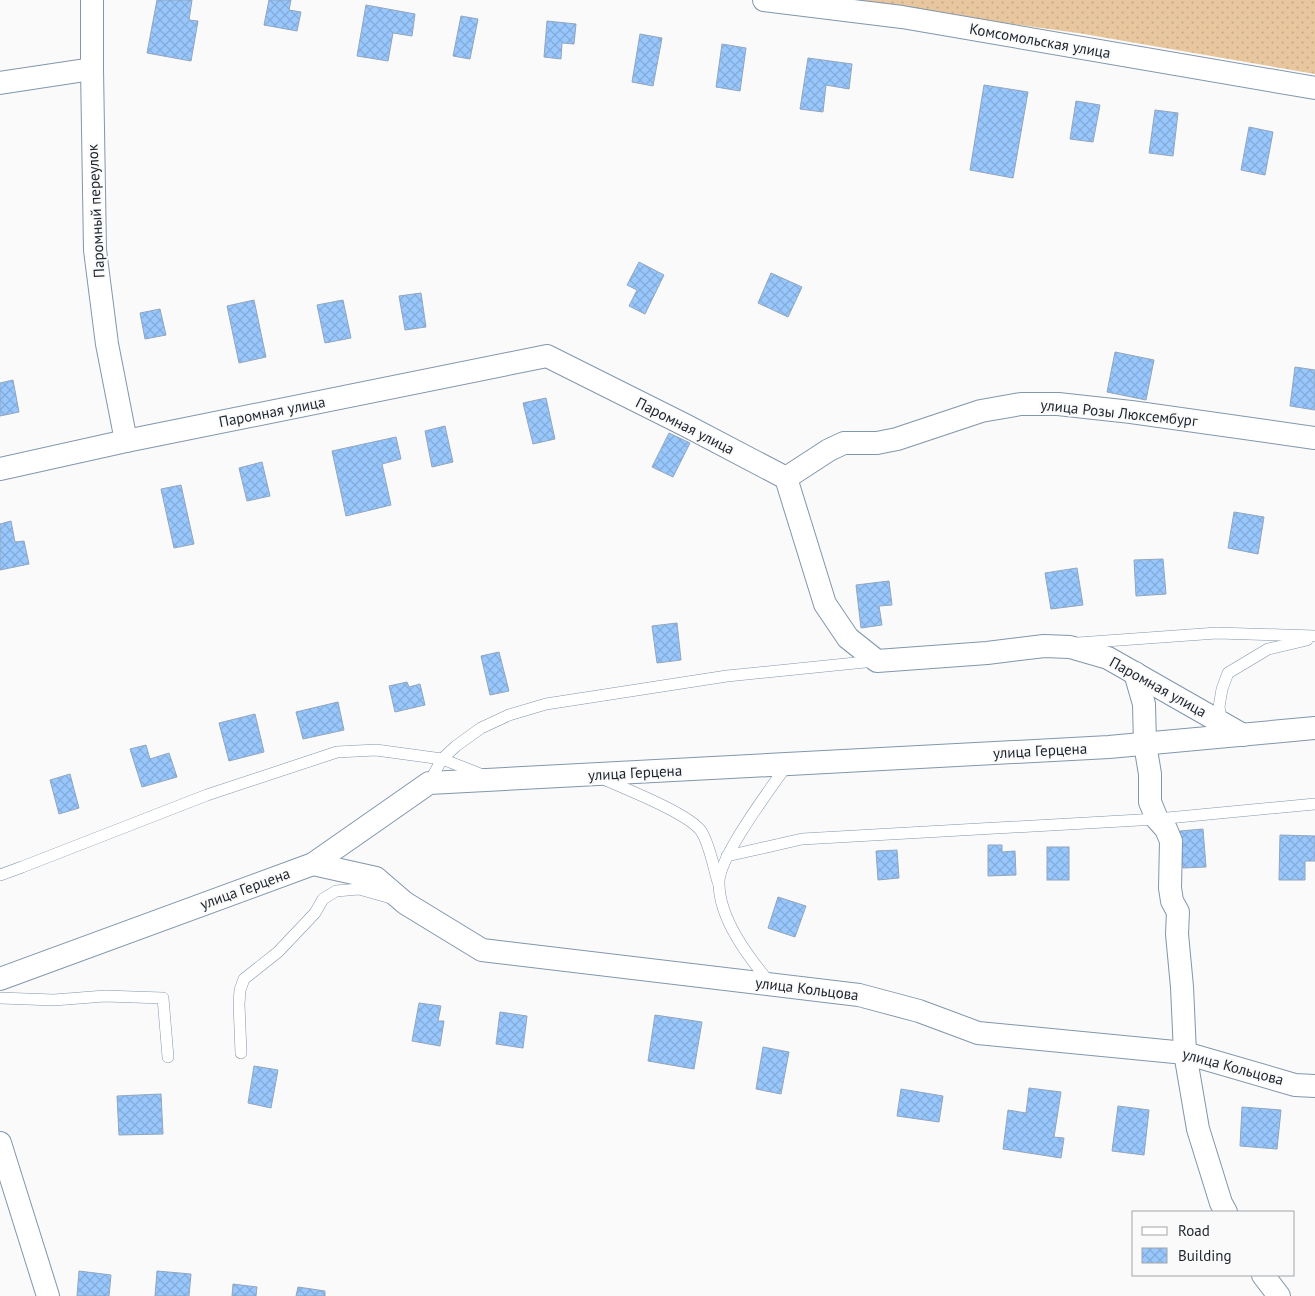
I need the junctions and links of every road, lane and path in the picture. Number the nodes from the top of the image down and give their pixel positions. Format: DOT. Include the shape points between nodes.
graph roads {
  1 [pos="92,0"];
  2 [pos="764,0"];
  3 [pos="92,69"];
  4 [pos="0,83"];
  5 [pos="1315,88"];
  6 [pos="1315,438"];
  7 [pos="126,441"];
  8 [pos="0,469"];
  9 [pos="786,478"];
  10 [pos="1315,638"];
  11 [pos="1044,646"];
  12 [pos="877,661"];
  13 [pos="1135,673"];
  14 [pos="1222,723"];
  15 [pos="1315,728"];
  16 [pos="1243,735"];
  17 [pos="1145,744"];
  18 [pos="442,760"];
  19 [pos="787,765"];
  20 [pos="593,775"];
  21 [pos="496,780"];
  22 [pos="429,783"];
  23 [pos="1315,804"];
  24 [pos="1157,819"];
  25 [pos="727,856"];
  26 [pos="313,864"];
  27 [pos="0,874"];
  28 [pos="718,882"];
  29 [pos="406,903"];
  30 [pos="4,974"];
  31 [pos="772,985"];
  32 [pos="0,998"];
  33 [pos="241,1053"];
  34 [pos="1185,1053"];
  35 [pos="168,1057"];
  36 [pos="1315,1086"];
  37 [pos="0,1143"];
  38 [pos="1226,1211"];
  39 [pos="1264,1276"];
  40 [pos="48,1296"];
  41 [pos="1279,1296"];
  1 -- 3 [label="street, Паромный переулок"];
  2 -- 5 [label="street, Комсомольская улица" via="902,17"];
  3 -- 4 [label="street"];
  3 -- 7 [label="street, Паромный переулок" via="95,250"];
  6 -- 9 [label="street, улица Розы Люксембург" via="1077,406 1021,404 981,411 896,439 877,443 844,443"];
  7 -- 8 [label="street, Паромная улица"];
  7 -- 9 [label="street, Паромная улица" via="547,356"];
  9 -- 12 [label="street" via="825,604 848,638"];
  10 -- 11 [label="lane" via="1216,633"];
  10 -- 14 [label="lane" via="1268,649 1228,673 1219,707"];
  11 -- 12 [label="street, Паромная улица" via="987,654"];
  11 -- 13 [label="street, Паромная улица" via="1070,647 1108,658"];
  12 -- 18 [label="lane" via="727,676 546,704 480,728"];
  13 -- 14 [label="street, Паромная улица"];
  13 -- 17 [label="street" via="1144,704"];
  14 -- 16 [label="street, Паромная улица"];
  15 -- 16 [label="street, улица Герцена"];
  16 -- 17 [label="street, улица Герцена"];
  17 -- 19 [label="street, улица Герцена"];
  17 -- 24 [label="street" via="1150,802"];
  18 -- 21 [label="lane"];
  18 -- 22 [label="lane"];
  18 -- 27 [label="lane" via="376,750 336,752 207,796"];
  19 -- 20 [label="street, улица Герцена"];
  19 -- 25 [label="lane"];
  20 -- 21 [label="street, улица Герцена"];
  20 -- 28 [label="lane" via="682,815 700,830"];
  21 -- 22 [label="street, улица Герцена"];
  22 -- 26 [label="street, улица Герцена"];
  23 -- 24 [label="lane"];
  24 -- 25 [label="lane" via="802,839"];
  24 -- 34 [label="street" via="1171,841 1170,888 1178,912"];
  25 -- 28 [label="lane"];
  26 -- 29 [label="street, улица Кольцова" via="376,878"];
  26 -- 30 [label="street, улица Герцена"];
  28 -- 31 [label="lane" via="724,908 737,939"];
  29 -- 31 [label="street, улица Кольцова" via="482,950"];
  29 -- 33 [label="lane" via="354,889 336,891 323,900 304,926 278,952 244,979 239,1004"];
  31 -- 34 [label="street, улица Кольцова" via="859,995 919,1011 978,1033"];
  32 -- 35 [label="lane" via="163,998"];
  34 -- 36 [label="street, улица Кольцова" via="1295,1085"];
  34 -- 38 [label="street" via="1198,1129"];
  37 -- 40 [label="street"];
  39 -- 41 [label="street"];
}
